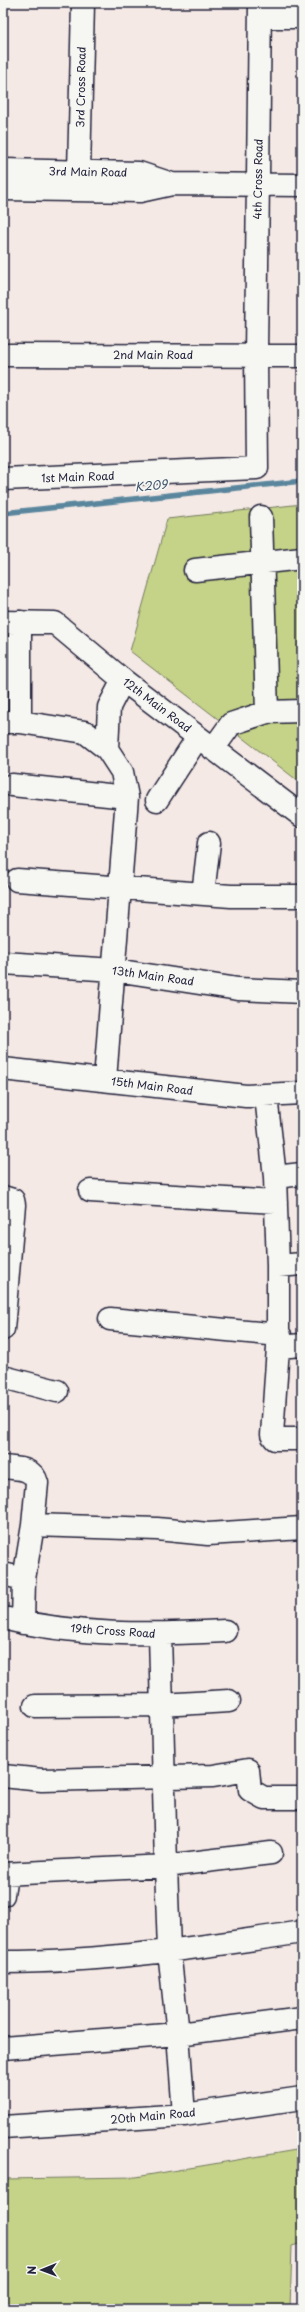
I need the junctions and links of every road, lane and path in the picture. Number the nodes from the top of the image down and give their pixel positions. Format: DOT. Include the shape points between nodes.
graph roads {
  1 [pos="83,3"];
  2 [pos="260,10"];
  3 [pos="302,17"];
  4 [pos="3,170"];
  5 [pos="79,172"];
  6 [pos="172,184"];
  7 [pos="258,184"];
  8 [pos="302,185"];
  9 [pos="3,189"];
  10 [pos="3,355"];
  11 [pos="256,355"];
  12 [pos="302,356"];
  13 [pos="3,479"];
  14 [pos="261,517"];
  15 [pos="302,558"];
  16 [pos="262,563"];
  17 [pos="195,570"];
  18 [pos="12,622"];
  19 [pos="123,680"];
  20 [pos="302,711"];
  21 [pos="267,712"];
  22 [pos="11,722"];
  23 [pos="206,743"];
  24 [pos="107,749"];
  25 [pos="12,785"];
  26 [pos="127,797"];
  27 [pos="157,800"];
  28 [pos="302,816"];
  29 [pos="209,843"];
  30 [pos="17,880"];
  31 [pos="119,888"];
  32 [pos="203,894"];
  33 [pos="302,896"];
  34 [pos="3,963"];
  35 [pos="115,970"];
  36 [pos="302,992"];
  37 [pos="3,1069"];
  38 [pos="105,1080"];
  39 [pos="302,1093"];
  40 [pos="266,1096"];
  41 [pos="302,1174"];
  42 [pos="275,1177"];
  43 [pos="90,1191"];
  44 [pos="3,1197"];
  45 [pos="276,1202"];
  46 [pos="302,1264"];
  47 [pos="278,1266"];
  48 [pos="110,1319"];
  49 [pos="3,1329"];
  50 [pos="279,1341"];
  51 [pos="302,1345"];
  52 [pos="3,1377"];
  53 [pos="57,1391"];
  54 [pos="302,1439"];
  55 [pos="3,1467"];
  56 [pos="33,1525"];
  57 [pos="302,1528"];
  58 [pos="3,1574"];
  59 [pos="24,1579"];
  60 [pos="13,1620"];
  61 [pos="225,1631"];
  62 [pos="160,1634"];
  63 [pos="229,1701"];
  64 [pos="161,1705"];
  65 [pos="35,1706"];
  66 [pos="3,1776"];
  67 [pos="163,1777"];
  68 [pos="302,1798"];
  69 [pos="270,1853"];
  70 [pos="166,1866"];
  71 [pos="4,1874"];
  72 [pos="3,1895"];
  73 [pos="302,1932"];
  74 [pos="169,1950"];
  75 [pos="3,1962"];
  76 [pos="302,2018"];
  77 [pos="178,2034"];
  78 [pos="3,2048"];
  79 [pos="302,2098"];
  80 [pos="184,2115"];
  81 [pos="3,2127"];
  1 -- 5 [label="street, 3rd Cross Road"];
  2 -- 3 [label="street"];
  2 -- 7 [label="street, 4th Cross Road"];
  4 -- 5 [label="street, 3rd Main Road"];
  5 -- 6 [label="street, 3rd Main Road" via="139,173"];
  6 -- 7 [label="street, 3rd Main Road"];
  6 -- 9 [label="street, 3rd Main Road" via="140,191"];
  7 -- 8 [label="street, 3rd Main Road"];
  7 -- 11 [label="street, 4th Cross Road"];
  10 -- 11 [label="street, 2nd Main Road"];
  11 -- 12 [label="street, 2nd Main Road"];
  11 -- 13 [label="street, 1st Main Road" via="256,468"];
  14 -- 16 [label="street"];
  15 -- 16 [label="street"];
  16 -- 17 [label="street"];
  16 -- 21 [label="street"];
  18 -- 19 [label="street, 12th Main Road" via="55,623"];
  18 -- 22 [label="street"];
  19 -- 23 [label="street, 12th Main Road"];
  19 -- 24 [label="street" via="109,708"];
  20 -- 21 [label="street"];
  21 -- 23 [label="street" via="231,724"];
  22 -- 24 [label="street" via="85,732"];
  23 -- 27 [label="street"];
  23 -- 28 [label="street, 12th Main Road"];
  24 -- 26 [label="street" via="122,772"];
  25 -- 26 [label="street"];
  26 -- 31 [label="street"];
  29 -- 32 [label="street"];
  30 -- 31 [label="street"];
  31 -- 32 [label="street"];
  31 -- 35 [label="street"];
  32 -- 33 [label="street"];
  34 -- 35 [label="street, 13th Main Road"];
  35 -- 36 [label="street, 13th Main Road" via="238,989"];
  35 -- 38 [label="street"];
  37 -- 38 [label="street, 15th Main Road"];
  38 -- 40 [label="street, 15th Main Road"];
  39 -- 40 [label="street, 15th Main Road"];
  40 -- 42 [label="street"];
  41 -- 42 [label="street"];
  42 -- 45 [label="street"];
  43 -- 45 [label="street"];
  44 -- 49 [label="street" via="13,1200 14,1205"];
  45 -- 47 [label="street"];
  46 -- 47 [label="street"];
  47 -- 50 [label="street"];
  48 -- 50 [label="street"];
  50 -- 51 [label="street"];
  50 -- 54 [label="street" via="272,1435 282,1441"];
  52 -- 53 [label="street"];
  55 -- 56 [label="street" via="30,1471 35,1476 37,1483"];
  56 -- 57 [label="street" via="157,1529 208,1534"];
  56 -- 59 [label="street"];
  58 -- 59 [label="street"];
  59 -- 60 [label="street"];
  60 -- 62 [label="street, 19th Cross Road" via="108,1633"];
  61 -- 62 [label="street, 19th Cross Road"];
  62 -- 64 [label="street"];
  63 -- 64 [label="street"];
  64 -- 65 [label="street"];
  64 -- 67 [label="street"];
  66 -- 67 [label="street" via="42,1780"];
  67 -- 68 [label="street" via="213,1776 248,1770 250,1790 264,1798"];
  67 -- 70 [label="street"];
  69 -- 70 [label="street"];
  70 -- 71 [label="street"];
  70 -- 74 [label="street"];
  71 -- 72 [label="street"];
  73 -- 74 [label="street"];
  74 -- 75 [label="street" via="57,1962"];
  74 -- 77 [label="street"];
  76 -- 77 [label="street"];
  77 -- 78 [label="street"];
  77 -- 80 [label="street"];
  79 -- 80 [label="street, 20th Main Road"];
  80 -- 81 [label="street, 20th Main Road"];
}
